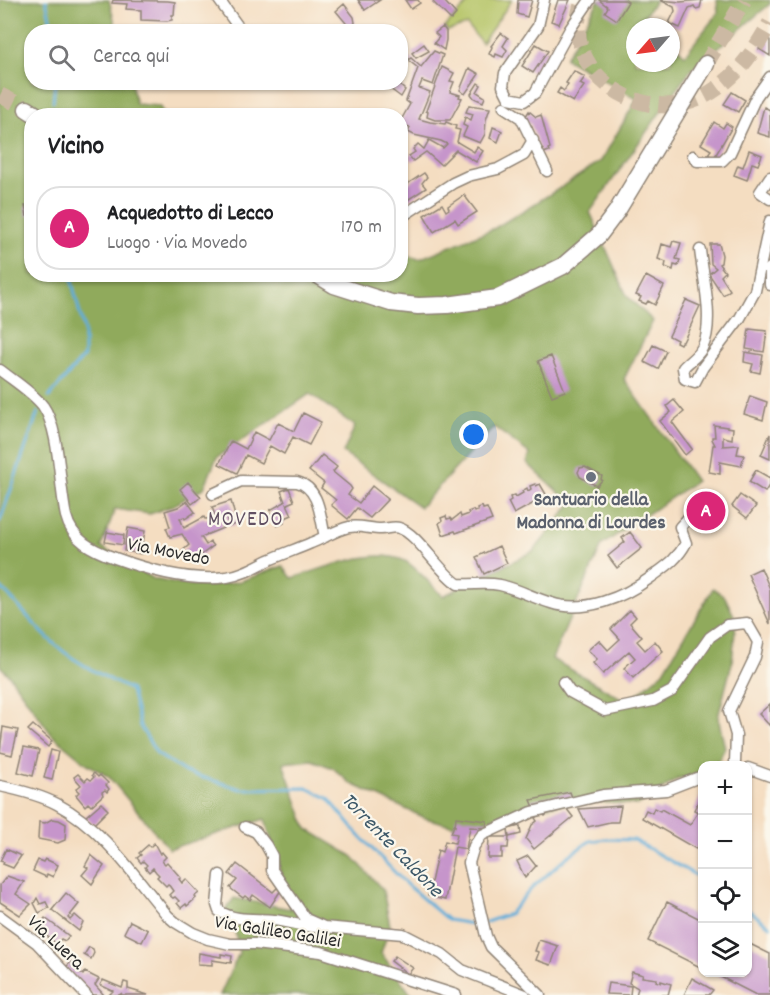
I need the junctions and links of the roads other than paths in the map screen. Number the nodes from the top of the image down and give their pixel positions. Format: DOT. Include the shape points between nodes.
graph roads {
  1 [pos="219,0"];
  2 [pos="544,0"];
  3 [pos="590,0"];
  4 [pos="236,24"];
  5 [pos="706,64"];
  6 [pos="770,77"];
  7 [pos="510,105"];
  8 [pos="533,140"];
  9 [pos="693,156"];
  10 [pos="547,171"];
  11 [pos="770,177"];
  12 [pos="770,199"];
  13 [pos="408,212"];
  14 [pos="770,221"];
  15 [pos="700,250"];
  16 [pos="770,268"];
  17 [pos="329,282"];
  18 [pos="770,285"];
  19 [pos="0,370"];
  20 [pos="213,494"];
  21 [pos="691,515"];
  22 [pos="325,537"];
  23 [pos="563,682"];
  24 [pos="735,761"];
  25 [pos="752,770"];
  26 [pos="770,776"];
  27 [pos="698,778"];
  28 [pos="0,786"];
  29 [pos="245,826"];
  30 [pos="220,875"];
  31 [pos="0,916"];
  32 [pos="324,927"];
  33 [pos="86,995"];
  34 [pos="456,995"];
  35 [pos="525,995"];
  36 [pos="540,995"];
  1 -- 4 [label="street"];
  2 -- 7 [label="street" via="538,26 505,73 503,86"];
  3 -- 7 [label="street" via="535,93"];
  5 -- 17 [label="highway" via="617,211 580,254 555,271 498,298 447,305 391,303"];
  6 -- 9 [label="street" via="756,96 730,153 722,161 697,161"];
  7 -- 8 [label="street"];
  8 -- 10 [label="street"];
  8 -- 13 [label="street" via="524,155 498,170 453,183"];
  11 -- 12 [label="street" via="760,192"];
  14 -- 15 [label="street" via="755,291 699,378 690,382 685,379 683,368 703,347 707,332"];
  16 -- 18 [label="street"];
  19 -- 22 [label="street, Via Movedo" via="34,397 47,415 69,527 86,546 136,566 202,579 240,574"];
  20 -- 22 [label="street" via="241,481 304,484 314,494"];
  21 -- 22 [label="street, Via Movedo" via="680,527 686,543 669,565 623,595 573,606 554,604 502,586 459,584 398,527 350,527"];
  23 -- 24 [label="street" via="570,692 605,711 653,701 672,691 710,637 727,626 747,622 758,642 755,657 729,711 736,735"];
  25 -- 26 [label="street"];
  27 -- 36 [label="street" via="666,790 603,795 532,812 482,835 474,846 469,863 490,947"];
  28 -- 34 [label="street, Via Galileo Galilei" via="57,804 91,828 168,916 193,933 230,944 321,952"];
  29 -- 32 [label="street" via="266,845 272,856 272,870 306,919"];
  30 -- 32 [label="street" via="217,905 228,917"];
  31 -- 33 [label="street, Via Luera" via="37,944"];
  32 -- 35 [label="street" via="403,934 442,954 462,970"];
}
